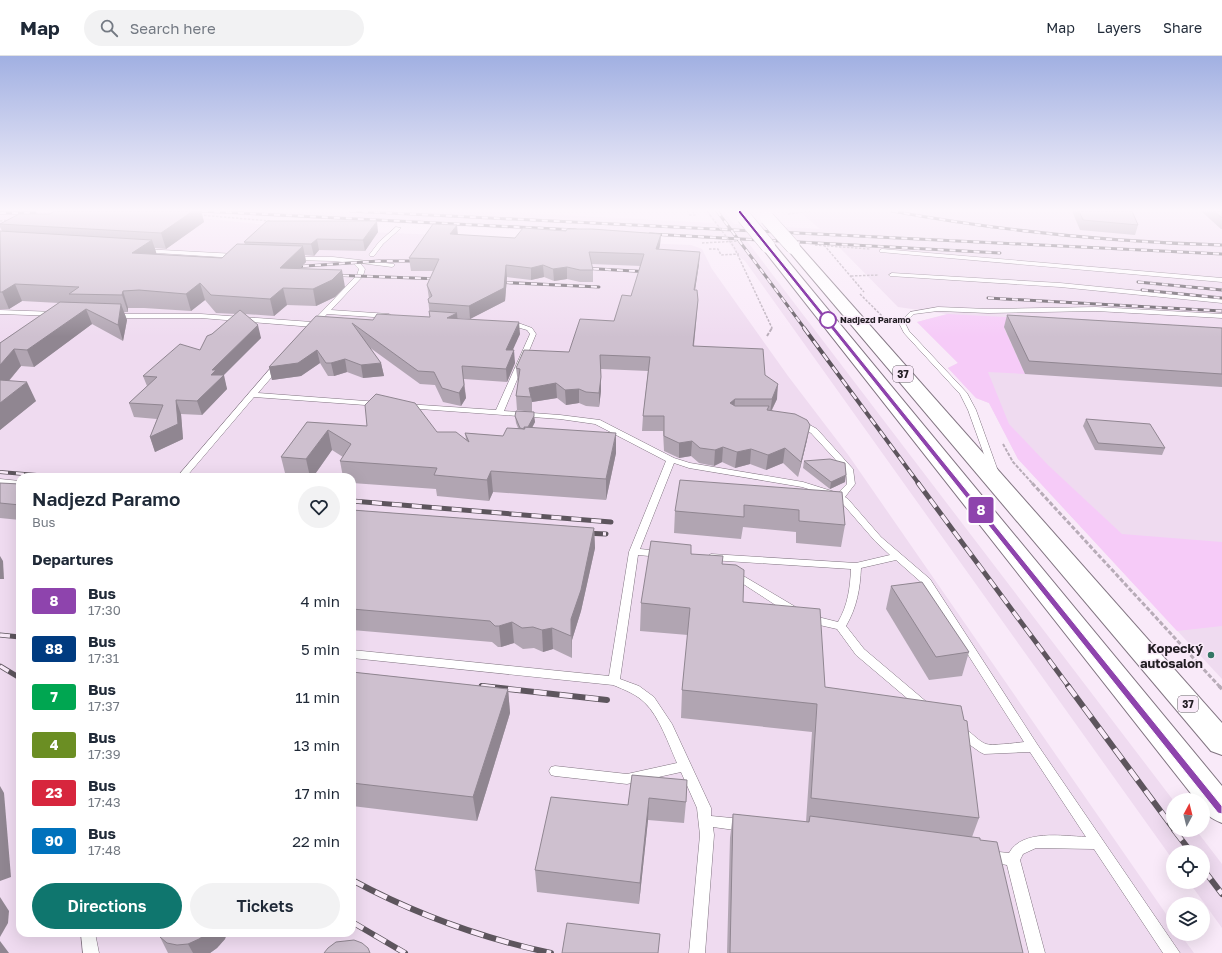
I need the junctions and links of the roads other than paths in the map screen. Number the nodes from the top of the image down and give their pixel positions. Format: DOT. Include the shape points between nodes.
graph roads {
  1 [pos="187,253"];
  2 [pos="774,253"];
  3 [pos="798,253"];
  4 [pos="904,253"];
  5 [pos="245,256"];
  6 [pos="291,259"];
  7 [pos="356,263"];
  8 [pos="392,265"];
  9 [pos="892,275"];
  10 [pos="1222,280"];
  11 [pos="1222,300"];
  12 [pos="0,312"];
  13 [pos="326,312"];
  14 [pos="62,314"];
  15 [pos="107,316"];
  16 [pos="1222,316"];
  17 [pos="396,317"];
  18 [pos="498,324"];
  19 [pos="284,359"];
  20 [pos="253,394"];
  21 [pos="499,413"];
  22 [pos="793,420"];
  23 [pos="671,460"];
  24 [pos="184,473"];
  25 [pos="0,482"];
  26 [pos="16,484"];
  27 [pos="999,485"];
  28 [pos="839,498"];
  29 [pos="634,552"];
  30 [pos="671,555"];
  31 [pos="898,556"];
  32 [pos="856,566"];
  33 [pos="841,626"];
  34 [pos="356,654"];
  35 [pos="614,681"];
  36 [pos="935,714"];
  37 [pos="954,727"];
  38 [pos="1222,743"];
  39 [pos="1033,747"];
  40 [pos="685,766"];
  41 [pos="555,771"];
  42 [pos="1222,809"];
  43 [pos="707,821"];
  44 [pos="754,827"];
  45 [pos="1098,843"];
  46 [pos="974,855"];
  47 [pos="1013,860"];
  48 [pos="89,937"];
  49 [pos="91,953"];
  50 [pos="697,953"];
  51 [pos="1037,953"];
  52 [pos="1172,953"];
  1 -- 5 [label="lane"];
  2 -- 42 [label="main road, 37, bridge"];
  3 -- 27 [label="main road, 37, bridge"];
  4 -- 10 [label="lane"];
  6 -- 7 [label="lane" via="342,260"];
  7 -- 8 [label="lane"];
  7 -- 13 [label="lane" via="362,267 362,273"];
  9 -- 11 [label="lane" via="1053,285"];
  12 -- 14 [label="lane"];
  13 -- 15 [label="lane" via="312,327 201,316"];
  13 -- 17 [label="lane"];
  16 -- 27 [label="lane" via="1075,309 938,309 908,316 902,323 906,332 956,383 968,402"];
  18 -- 21 [label="lane" via="521,326 530,329 533,334"];
  19 -- 20 [label="lane"];
  20 -- 21 [label="lane"];
  20 -- 24 [label="lane"];
  21 -- 23 [label="lane" via="597,422"];
  22 -- 28 [label="lane" via="814,432 850,471 851,484"];
  23 -- 28 [label="lane" via="803,485"];
  23 -- 29 [label="lane"];
  25 -- 26 [label="lane"];
  27 -- 38 [label="main road, 37"];
  28 -- 31 [label="lane" via="845,501"];
  29 -- 30 [label="lane"];
  29 -- 35 [label="lane"];
  31 -- 32 [label="lane"];
  31 -- 39 [label="lane" via="926,581"];
  32 -- 33 [label="lane" via="855,595 850,612"];
  32 -- 33 [label="lane" via="704,557 804,618"];
  33 -- 36 [label="lane" via="860,652"];
  34 -- 35 [label="lane"];
  35 -- 40 [label="lane" via="635,689 650,700 666,724"];
  37 -- 39 [label="lane" via="984,749"];
  39 -- 45 [label="lane"];
  40 -- 41 [label="lane" via="627,779"];
  40 -- 43 [label="lane" via="704,808"];
  43 -- 44 [label="lane"];
  43 -- 50 [label="lane" via="708,835"];
  45 -- 47 [label="lane" via="1035,842 1018,850"];
  45 -- 52 [label="lane"];
  46 -- 47 [label="lane"];
  47 -- 51 [label="lane"];
  48 -- 49 [label="lane"];
}
